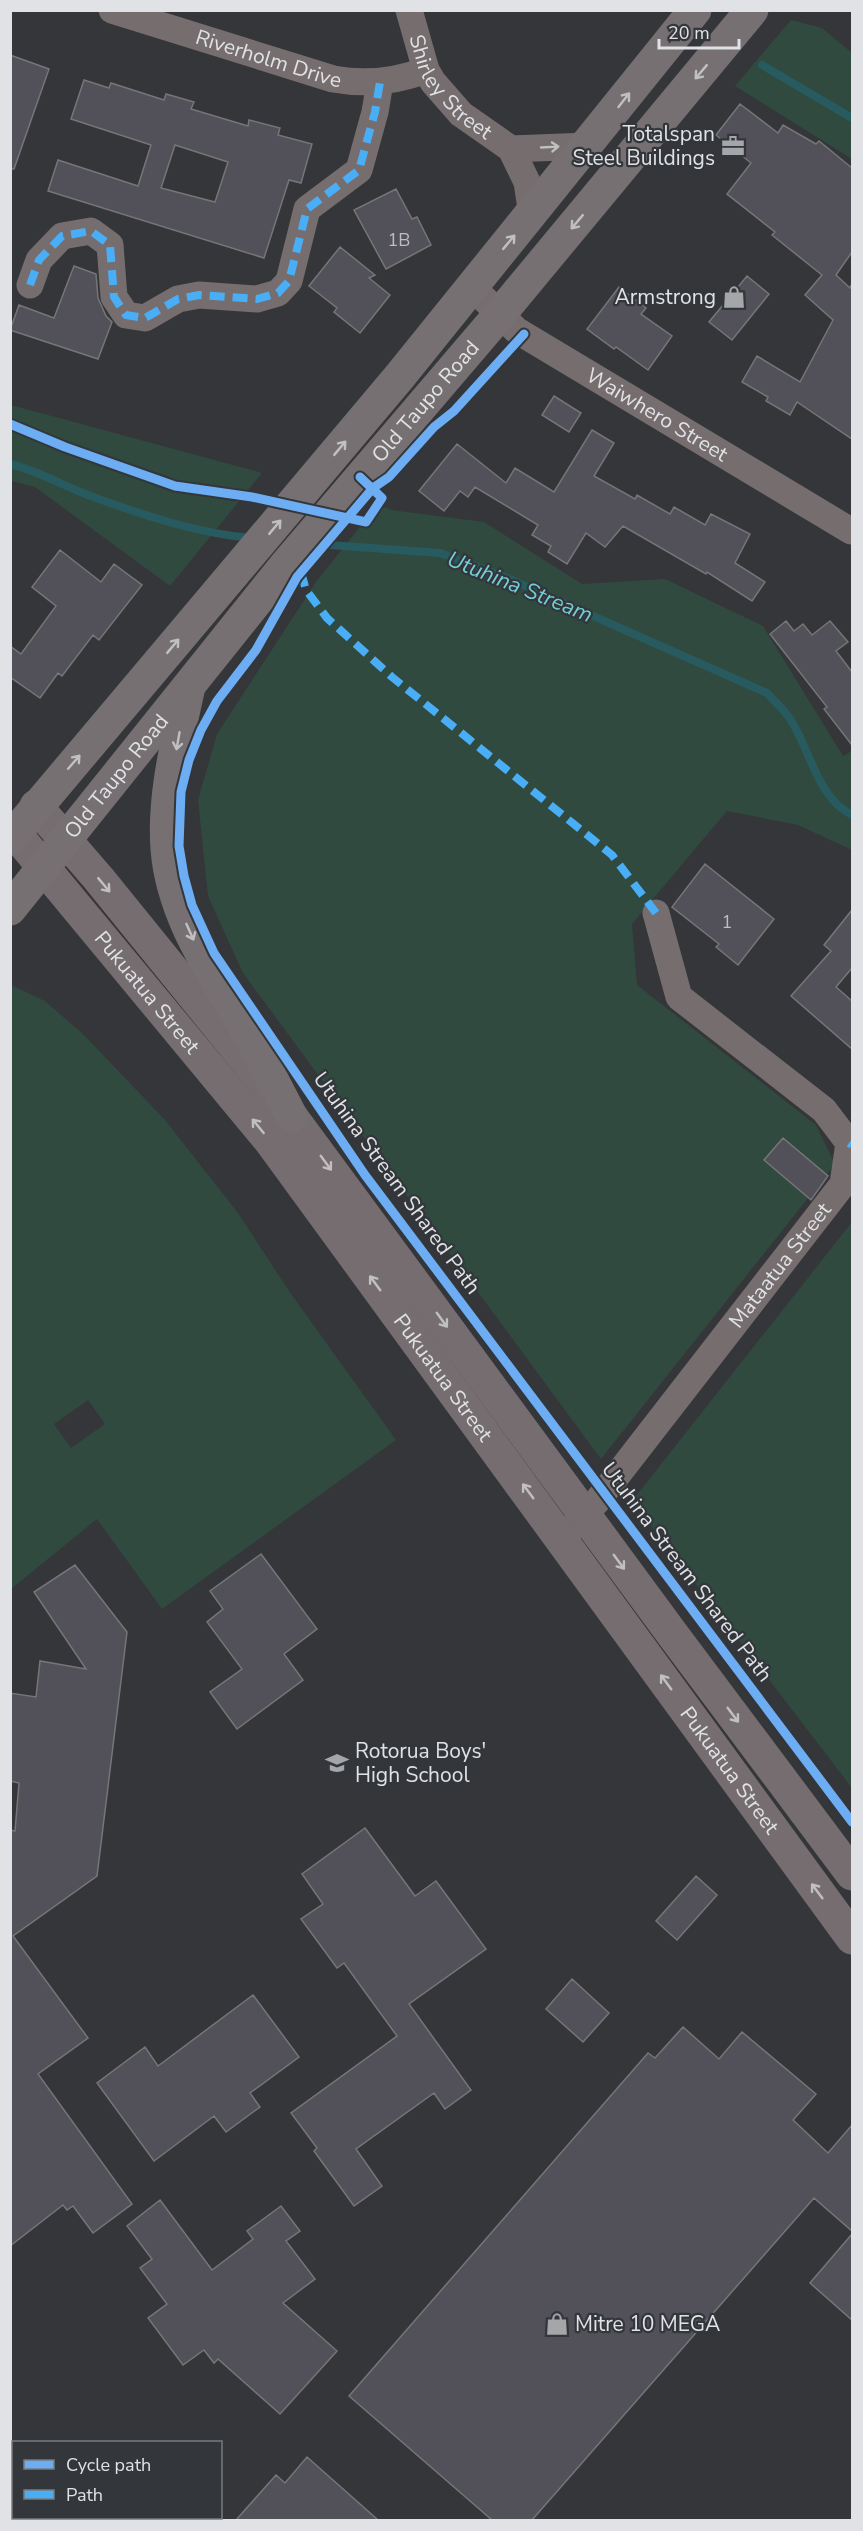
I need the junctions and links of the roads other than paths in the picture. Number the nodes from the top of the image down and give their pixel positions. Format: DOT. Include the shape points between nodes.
graph roads {
  1 [pos="112,10"];
  2 [pos="409,10"];
  3 [pos="696,10"];
  4 [pos="752,10"];
  5 [pos="426,70"];
  6 [pos="380,82"];
  7 [pos="588,146"];
  8 [pos="511,149"];
  9 [pos="532,215"];
  10 [pos="30,285"];
  11 [pos="472,287"];
  12 [pos="500,314"];
  13 [pos="851,531"];
  14 [pos="189,684"];
  15 [pos="36,806"];
  16 [pos="13,836"];
  17 [pos="65,841"];
  18 [pos="44,866"];
  19 [pos="10,909"];
  20 [pos="656,913"];
  21 [pos="291,1116"];
  22 [pos="585,1514"];
  23 [pos="563,1538"];
  24 [pos="852,1874"];
  25 [pos="852,1938"];
  1 -- 6 [label="street, Riverholm Drive" via="333,79"];
  2 -- 5 [label="street, Shirley Street"];
  7 -- 3 [label="highway, Old Taupo Road, one-way"];
  4 -- 12 [label="highway, Old Taupo Road, one-way"];
  5 -- 6 [label="street, Riverholm Drive"];
  5 -- 8 [label="street, Shirley Street" via="462,114"];
  6 -- 10 [label="street" via="359,170 307,209 289,281 278,293 256,299 199,295 178,299 145,318 126,315 114,297 110,245 91,231 62,236 39,260"];
  8 -- 7 [label="street, Shirley Street, one-way"];
  7 -- 9 [label="highway, Old Taupo Road"];
  8 -- 9 [label="street, Shirley Street" via="527,182"];
  11 -- 9 [label="highway, Old Taupo Road, one-way"];
  11 -- 12 [label="street, Waiwhero Street"];
  15 -- 11 [label="highway, Old Taupo Road, one-way" via="303,494"];
  12 -- 13 [label="street, Waiwhero Street" via="516,330"];
  12 -- 14 [label="highway, Old Taupo Road" via="337,503"];
  14 -- 17 [label="highway, Old Taupo Road"];
  14 -- 21 [label="highway, one-way" via="166,820 171,878 194,942"];
  15 -- 16 [label="highway, Old Taupo Road"];
  15 -- 17 [label="main road, Pukuatua Street"];
  16 -- 18 [label="main road, Pukuatua Street"];
  17 -- 18 [label="highway, Old Taupo Road"];
  17 -- 21 [label="main road, Pukuatua Street, one-way"];
  18 -- 19 [label="highway, Old Taupo Road"];
  23 -- 18 [label="main road, Pukuatua Street, one-way" via="271,1142"];
  20 -- 22 [label="street, Mataatua Street" via="679,997 824,1110 849,1143 843,1184"];
  21 -- 22 [label="main road, Pukuatua Street, one-way"];
  22 -- 23 [label="street, Mataatua Street"];
  22 -- 24 [label="main road, Pukuatua Street, one-way"];
  25 -- 23 [label="main road, Pukuatua Street, one-way"];
}
